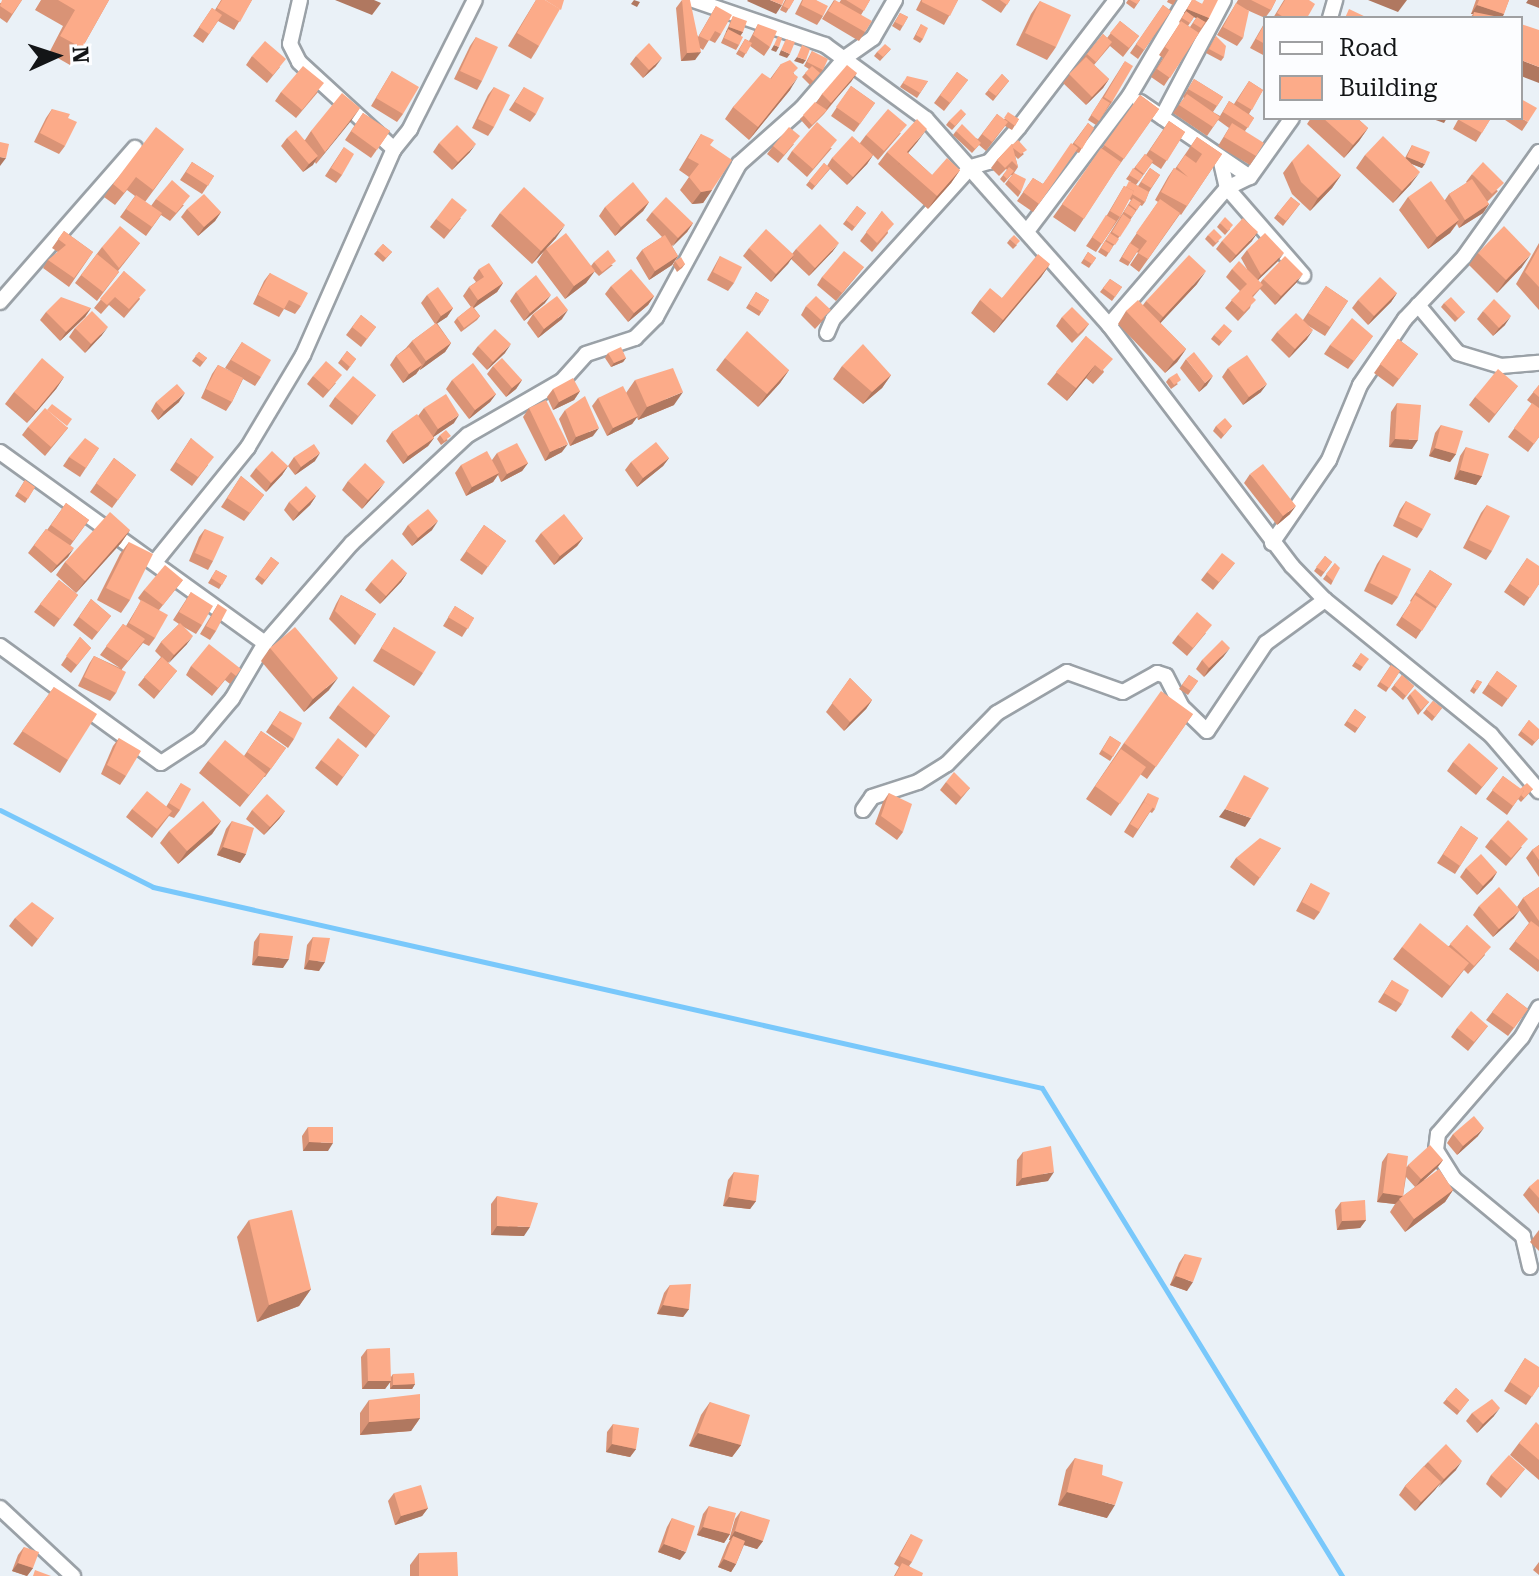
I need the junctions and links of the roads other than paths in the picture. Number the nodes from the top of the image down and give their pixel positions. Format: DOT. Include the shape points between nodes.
graph roads {
  1 [pos="300,0"];
  2 [pos="475,0"];
  3 [pos="693,0"];
  4 [pos="895,0"];
  5 [pos="1116,0"];
  6 [pos="1186,0"];
  7 [pos="1224,0"];
  8 [pos="846,57"];
  9 [pos="1130,95"];
  10 [pos="1162,117"];
  11 [pos="1291,120"];
  12 [pos="135,148"];
  13 [pos="394,149"];
  14 [pos="1539,152"];
  15 [pos="1220,158"];
  16 [pos="971,167"];
  17 [pos="1250,177"];
  18 [pos="1227,188"];
  19 [pos="1028,230"];
  20 [pos="1303,275"];
  21 [pos="0,302"];
  22 [pos="1418,305"];
  23 [pos="1109,325"];
  24 [pos="827,333"];
  25 [pos="1539,363"];
  26 [pos="0,452"];
  27 [pos="1272,543"];
  28 [pos="155,562"];
  29 [pos="1325,600"];
  30 [pos="265,643"];
  31 [pos="0,646"];
  32 [pos="1539,791"];
  33 [pos="863,810"];
  34 [pos="1539,1008"];
  35 [pos="1530,1267"];
  36 [pos="0,1508"];
  37 [pos="73,1576"];
  1 -- 13 [label="street" via="290,44 299,62"];
  2 -- 13 [label="street" via="410,129"];
  3 -- 8 [label="street"];
  4 -- 8 [label="street" via="873,38"];
  5 -- 16 [label="street" via="989,162"];
  6 -- 9 [label="street"];
  7 -- 10 [label="street"];
  8 -- 16 [label="street" via="926,119"];
  8 -- 30 [label="street" via="802,108 739,164 656,317 635,338 586,354 562,381 468,435 352,543"];
  9 -- 10 [label="street"];
  9 -- 19 [label="street"];
  10 -- 15 [label="street"];
  11 -- 17 [label="street"];
  12 -- 21 [label="street"];
  13 -- 28 [label="street" via="303,355 248,447"];
  14 -- 22 [label="street" via="1464,257"];
  15 -- 17 [label="street"];
  15 -- 18 [label="street"];
  16 -- 19 [label="street"];
  16 -- 24 [label="street" via="833,319"];
  17 -- 18 [label="street"];
  18 -- 20 [label="street"];
  18 -- 23 [label="street"];
  19 -- 23 [label="street"];
  22 -- 25 [label="street" via="1458,353 1501,366"];
  22 -- 27 [label="street" via="1360,385 1329,460"];
  23 -- 27 [label="street"];
  26 -- 28 [label="street"];
  27 -- 29 [label="street"];
  28 -- 30 [label="street"];
  29 -- 32 [label="street" via="1491,735"];
  29 -- 33 [label="street" via="1266,643 1207,731 1181,706 1166,676 1157,673 1123,692 1067,672 997,713 947,764 918,782 872,797"];
  30 -- 31 [label="street" via="232,699 199,738 161,763"];
  34 -- 35 [label="street" via="1522,1037 1493,1064 1438,1134 1436,1150 1454,1179 1523,1236"];
  36 -- 37 [label="street"];
}
